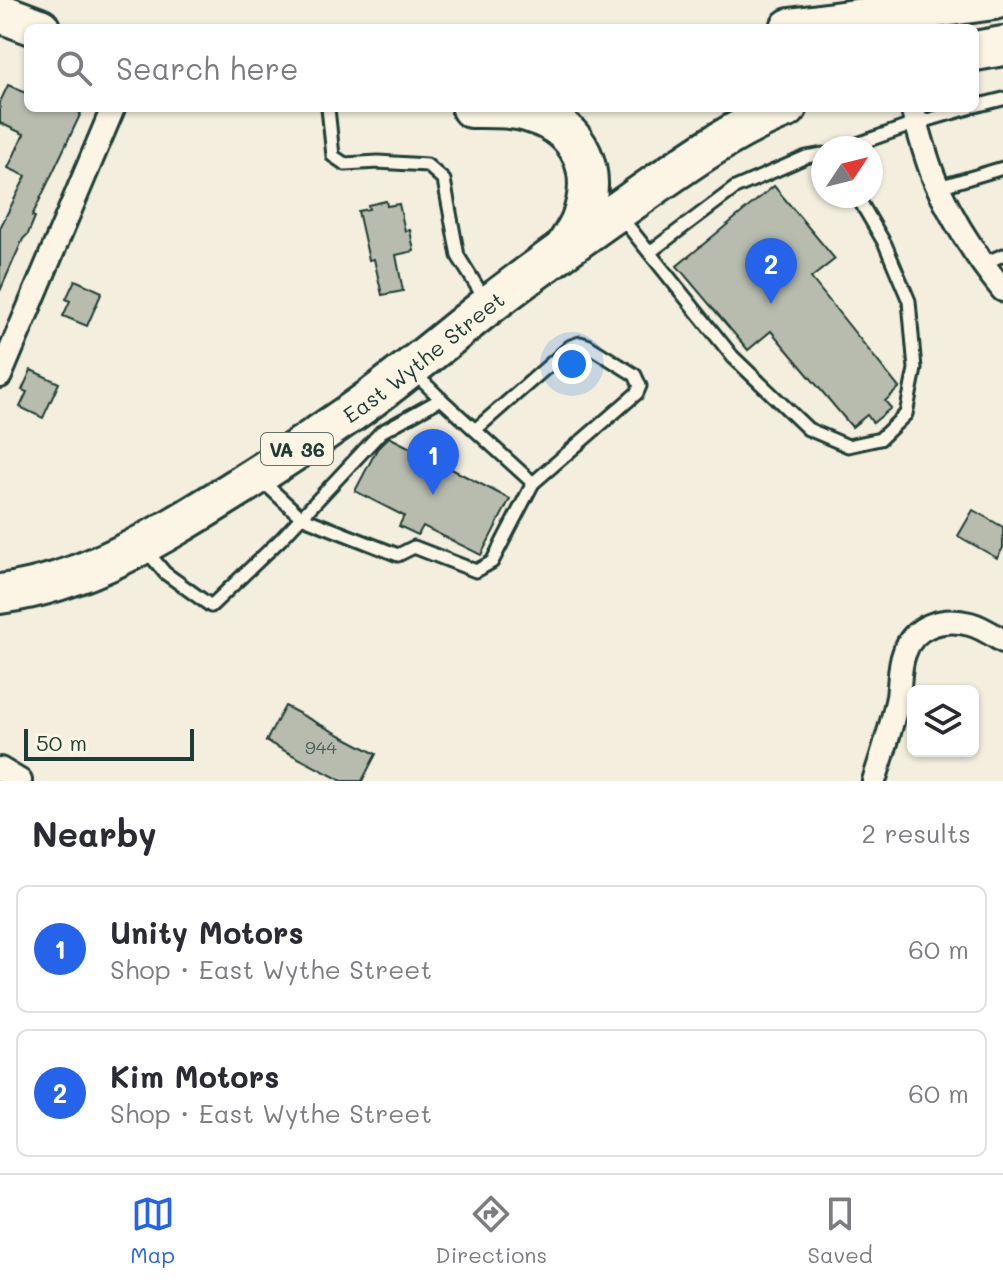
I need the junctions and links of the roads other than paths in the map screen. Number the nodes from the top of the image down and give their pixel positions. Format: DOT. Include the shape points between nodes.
graph roads {
  1 [pos="994,0"];
  2 [pos="0,13"];
  3 [pos="889,21"];
  4 [pos="29,24"];
  5 [pos="847,24"];
  6 [pos="1003,46"];
  7 [pos="979,50"];
  8 [pos="1003,99"];
  9 [pos="979,105"];
  10 [pos="111,112"];
  11 [pos="328,112"];
  12 [pos="523,112"];
  13 [pos="779,112"];
  14 [pos="942,112"];
  15 [pos="914,116"];
  16 [pos="872,136"];
  17 [pos="811,156"];
  18 [pos="1003,168"];
  19 [pos="939,187"];
  20 [pos="864,208"];
  21 [pos="617,212"];
  22 [pos="565,248"];
  23 [pos="650,252"];
  24 [pos="1003,255"];
  25 [pos="982,264"];
  26 [pos="1003,290"];
  27 [pos="489,305"];
  28 [pos="409,368"];
  29 [pos="0,376"];
  30 [pos="441,399"];
  31 [pos="475,430"];
  32 [pos="257,476"];
  33 [pos="533,483"];
  34 [pos="301,517"];
  35 [pos="142,545"];
  36 [pos="0,594"];
  37 [pos="1003,641"];
  38 [pos="0,769"];
  39 [pos="20,781"];
  40 [pos="874,781"];
  1 -- 3 [label="highway"];
  2 -- 4 [label="highway"];
  3 -- 5 [label="highway"];
  6 -- 7 [label="highway"];
  8 -- 9 [label="lane"];
  10 -- 29 [label="street"];
  11 -- 27 [label="lane" via="333,156 345,164 427,165 444,180 458,256"];
  12 -- 22 [label="highway" via="561,127 584,157 587,195"];
  13 -- 21 [label="highway, East Wythe Street / VA 36" via="733,135"];
  14 -- 15 [label="lane"];
  15 -- 16 [label="lane"];
  15 -- 19 [label="street"];
  17 -- 23 [label="lane" via="735,188"];
  18 -- 19 [label="lane"];
  19 -- 25 [label="street"];
  20 -- 23 [label="lane" via="909,301 915,369 906,414 880,439 848,446 808,429 733,357"];
  21 -- 22 [label="highway, East Wythe Street / VA 36"];
  21 -- 23 [label="lane"];
  22 -- 27 [label="highway, East Wythe Street / VA 36"];
  24 -- 25 [label="lane"];
  25 -- 26 [label="street"];
  27 -- 28 [label="highway, East Wythe Street / VA 36"];
  28 -- 30 [label="lane"];
  28 -- 32 [label="highway, East Wythe Street / VA 36"];
  30 -- 31 [label="lane"];
  30 -- 34 [label="lane" via="381,432"];
  31 -- 33 [label="lane"];
  31 -- 33 [label="lane" via="571,346 587,345 635,375 637,393"];
  32 -- 34 [label="lane"];
  32 -- 35 [label="highway, East Wythe Street / VA 36"];
  33 -- 34 [label="lane" via="492,562 476,571 414,547 398,555"];
  34 -- 35 [label="lane" via="211,606 165,573"];
  35 -- 36 [label="highway, East Wythe Street / VA 36" via="53,582"];
  37 -- 40 [label="street" via="971,624 950,621 935,623 911,639"];
  38 -- 39 [label="street"];
}
